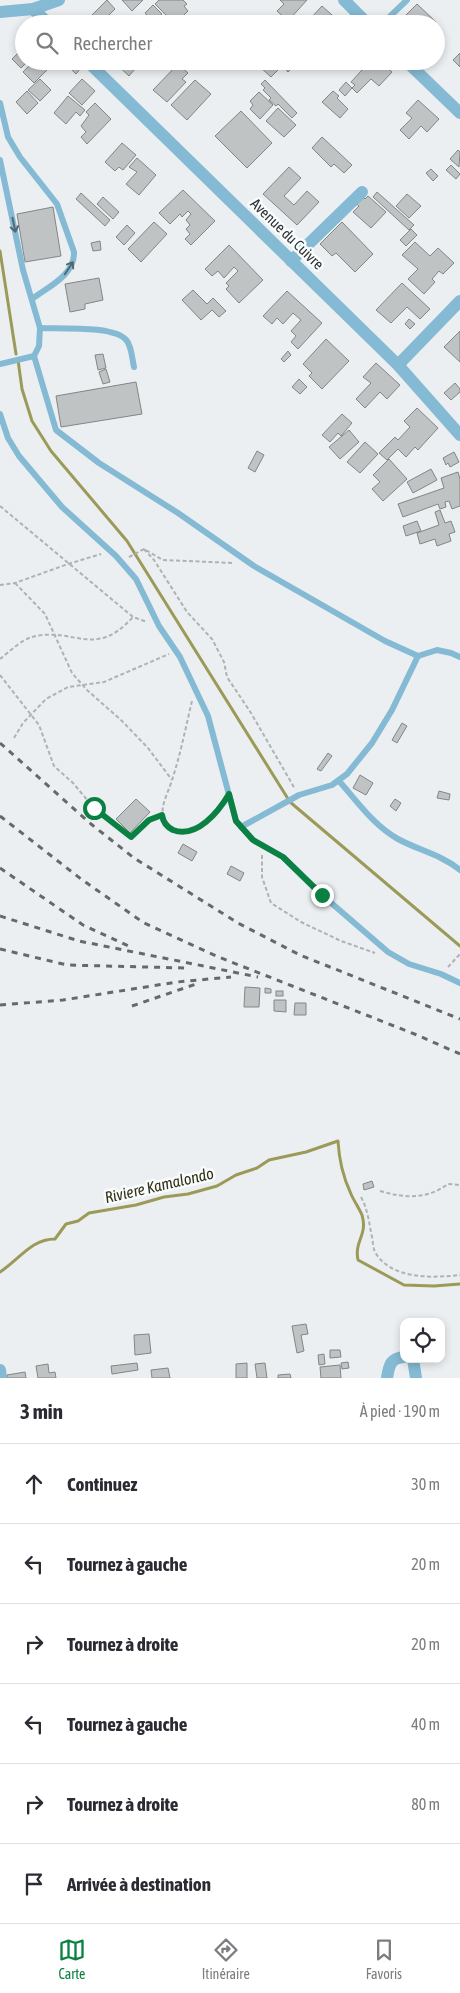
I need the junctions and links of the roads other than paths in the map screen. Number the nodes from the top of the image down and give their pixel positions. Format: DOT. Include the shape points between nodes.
graph roads {
  1 [pos="59,0"];
  2 [pos="344,0"];
  3 [pos="407,0"];
  4 [pos="34,9"];
  5 [pos="0,12"];
  6 [pos="40,15"];
  7 [pos="359,15"];
  8 [pos="391,15"];
  9 [pos="96,70"];
  10 [pos="415,70"];
  11 [pos="0,103"];
  12 [pos="460,113"];
  13 [pos="0,160"];
  14 [pos="362,192"];
  15 [pos="291,261"];
  16 [pos="32,299"];
  17 [pos="460,301"];
  18 [pos="40,328"];
  19 [pos="34,356"];
  20 [pos="0,364"];
  21 [pos="398,365"];
  22 [pos="134,367"];
  23 [pos="0,414"];
  24 [pos="460,435"];
  25 [pos="418,656"];
  26 [pos="460,657"];
  27 [pos="340,781"];
  28 [pos="241,827"];
  29 [pos="460,870"];
  30 [pos="460,983"];
  31 [pos="400,1357"];
  32 [pos="414,1363"];
  33 [pos="0,1370"];
  34 [pos="1,1378"];
  35 [pos="387,1378"];
  36 [pos="416,1378"];
  1 -- 4 [label="street"];
  2 -- 7 [label="street"];
  3 -- 8 [label="lane"];
  4 -- 5 [label="street"];
  4 -- 6 [label="street"];
  9 -- 15 [label="street, Avenue du Cuivre"];
  10 -- 12 [label="street"];
  16 -- 11 [label="lane, one-way" via="68,272 74,252 57,204 8,137"];
  13 -- 16 [label="lane, one-way"];
  14 -- 15 [label="street"];
  15 -- 21 [label="street, Avenue du Cuivre"];
  16 -- 18 [label="lane"];
  17 -- 21 [label="street"];
  18 -- 19 [label="lane" via="39,346"];
  18 -- 22 [label="lane" via="104,330 120,335 130,346"];
  19 -- 20 [label="lane"];
  19 -- 25 [label="lane" via="56,430 98,463 254,566 385,641"];
  21 -- 24 [label="street, Avenue du Cuivre"];
  23 -- 28 [label="lane" via="8,438 19,456 62,507 111,551 136,580 208,716 236,821"];
  25 -- 26 [label="lane" via="437,650"];
  25 -- 27 [label="lane" via="372,743"];
  27 -- 28 [label="lane" via="298,795"];
  27 -- 29 [label="lane" via="386,831"];
  28 -- 30 [label="lane" via="253,840 283,857 388,952 408,964"];
  31 -- 35 [label="street" via="390,1362"];
  32 -- 36 [label="street"];
  33 -- 34 [label="street"];
}
